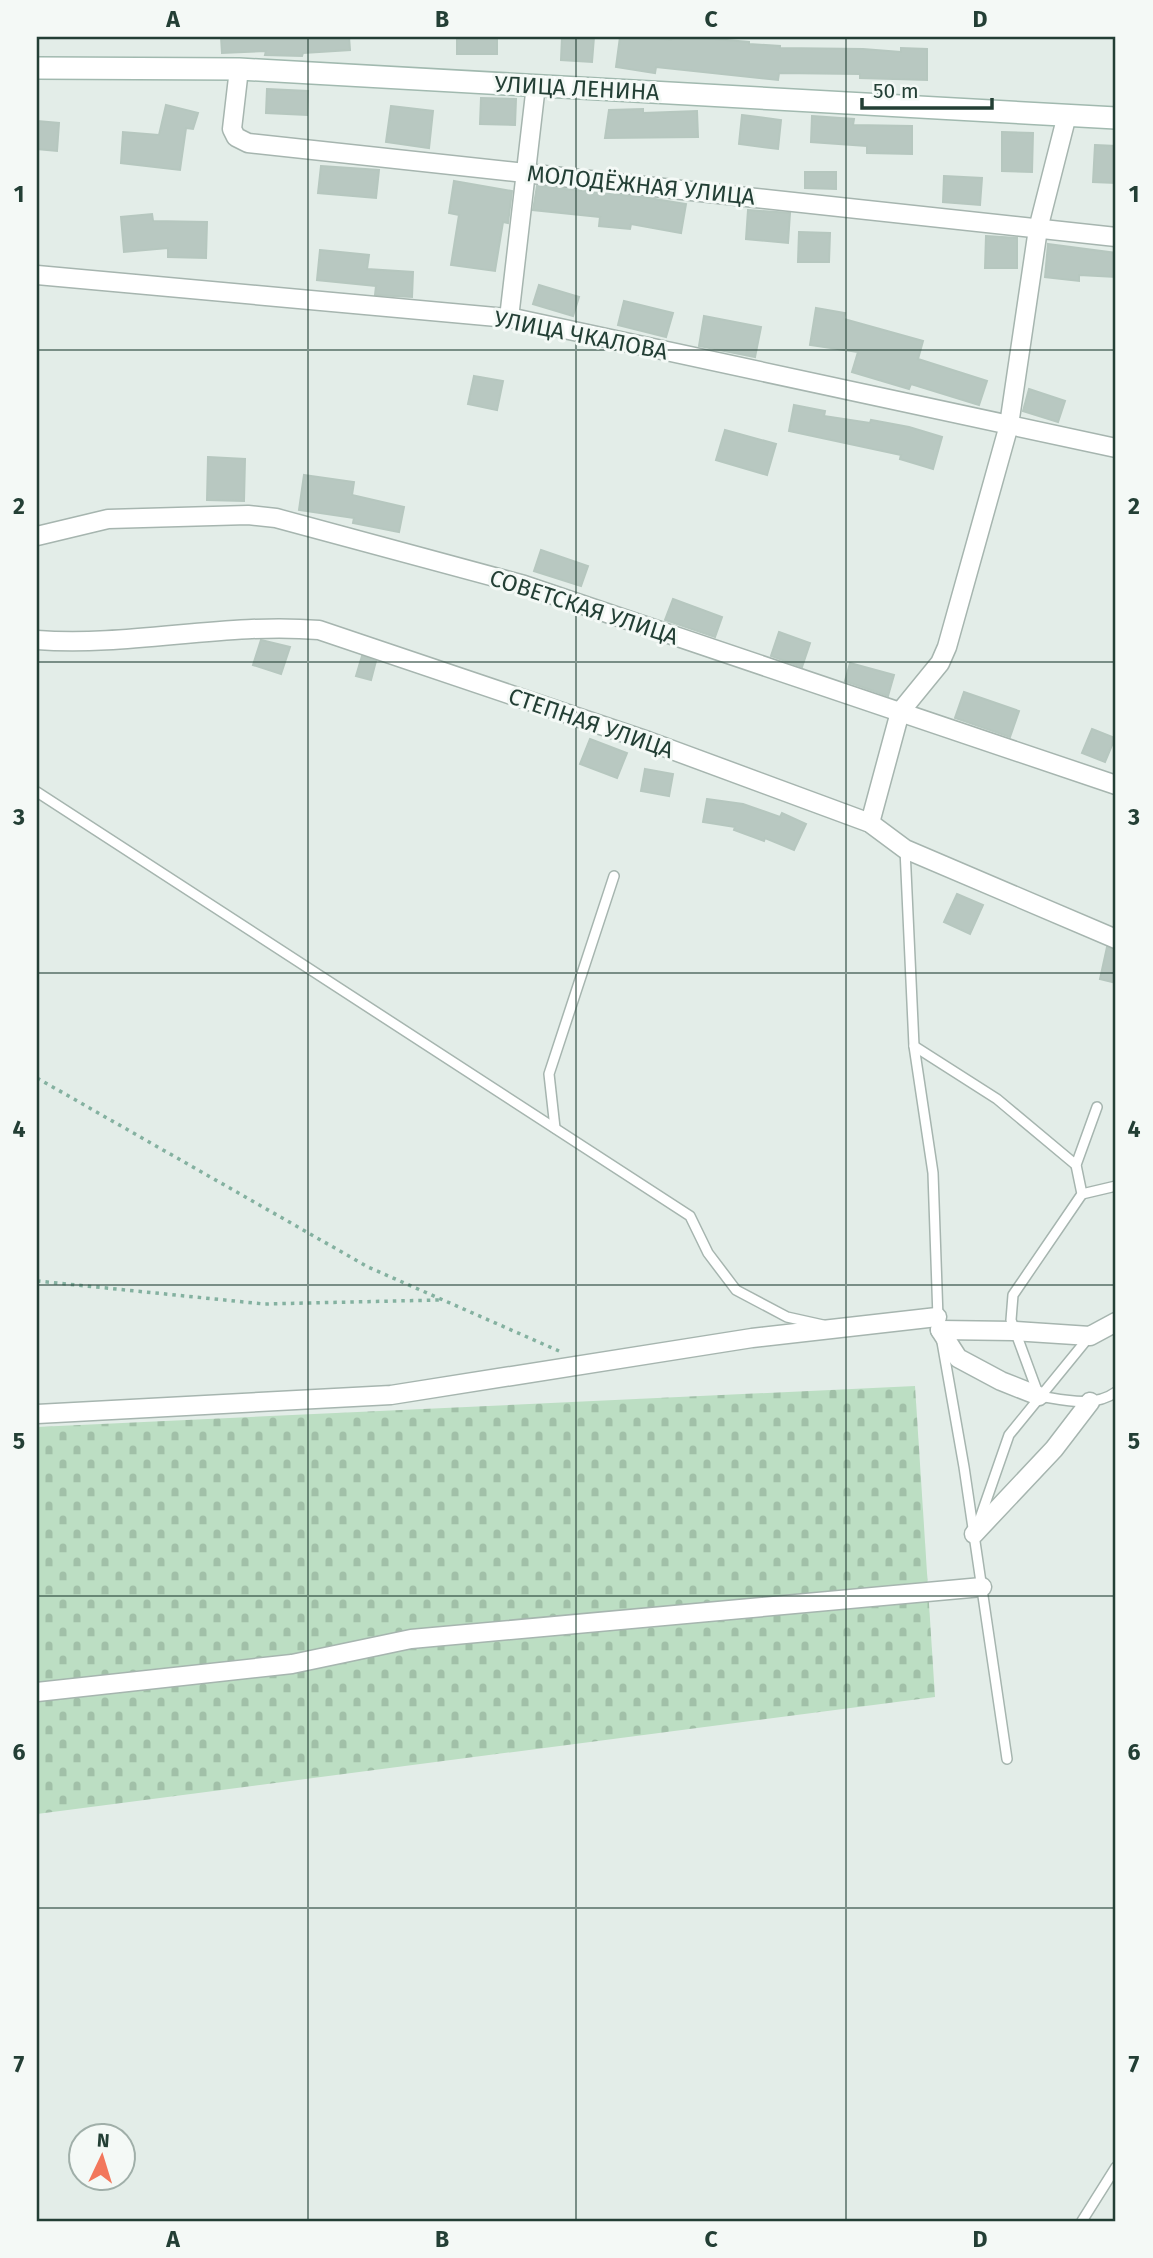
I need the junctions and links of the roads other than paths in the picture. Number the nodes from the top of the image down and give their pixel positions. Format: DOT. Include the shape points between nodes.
graph roads {
  1 [pos="37,68"];
  2 [pos="239,69"];
  3 [pos="536,85"];
  4 [pos="1067,115"];
  5 [pos="1116,118"];
  6 [pos="525,172"];
  7 [pos="1038,229"];
  8 [pos="1116,237"];
  9 [pos="37,275"];
  10 [pos="509,318"];
  11 [pos="1009,425"];
  12 [pos="1116,448"];
  13 [pos="37,536"];
  14 [pos="37,640"];
  15 [pos="900,712"];
  16 [pos="1116,785"];
  17 [pos="37,792"];
  18 [pos="870,823"];
  19 [pos="905,849"];
  20 [pos="614,876"];
  21 [pos="1116,939"];
  22 [pos="914,1046"];
  23 [pos="1097,1107"];
  24 [pos="555,1128"];
  25 [pos="1076,1165"];
  26 [pos="1116,1186"];
  27 [pos="1082,1194"];
  28 [pos="1116,1322"];
  29 [pos="938,1323"];
  30 [pos="835,1329"];
  31 [pos="1014,1331"];
  32 [pos="1090,1336"];
  33 [pos="1116,1392"];
  34 [pos="1039,1396"];
  35 [pos="1090,1402"];
  36 [pos="37,1414"];
  37 [pos="974,1534"];
  38 [pos="982,1587"];
  39 [pos="37,1692"];
  40 [pos="1007,1759"];
  41 [pos="1116,2167"];
  42 [pos="1082,2221"];
  1 -- 2 [label="main road, УЛИЦА ЛЕНИНА"];
  2 -- 3 [label="main road, УЛИЦА ЛЕНИНА"];
  2 -- 6 [label="street, МОЛОДЁЖНАЯ УЛИЦА" via="232,129 242,141"];
  3 -- 4 [label="main road, УЛИЦА ЛЕНИНА"];
  3 -- 6 [label="street"];
  4 -- 5 [label="main road, УЛИЦА ЛЕНИНА"];
  4 -- 7 [label="street"];
  6 -- 7 [label="street, МОЛОДЁЖНАЯ УЛИЦА"];
  6 -- 10 [label="street"];
  7 -- 8 [label="street, МОЛОДЁЖНАЯ УЛИЦА"];
  7 -- 11 [label="street"];
  9 -- 10 [label="street, УЛИЦА ЧКАЛОВА"];
  10 -- 11 [label="street, УЛИЦА ЧКАЛОВА"];
  11 -- 12 [label="street, УЛИЦА ЧКАЛОВА"];
  11 -- 15 [label="street" via="947,647 940,663"];
  13 -- 15 [label="street, СОВЕТСКАЯ УЛИЦА" via="108,519 276,518 524,585"];
  14 -- 18 [label="street, СТЕПНАЯ УЛИЦА" via="71,643 272,627 319,630 648,741"];
  15 -- 16 [label="street, СОВЕТСКАЯ УЛИЦА"];
  15 -- 18 [label="street"];
  17 -- 24 [label="lane"];
  18 -- 19 [label="street, СТЕПНАЯ УЛИЦА"];
  19 -- 21 [label="street, СТЕПНАЯ УЛИЦА"];
  19 -- 22 [label="lane"];
  20 -- 24 [label="lane" via="549,1074"];
  22 -- 25 [label="lane" via="998,1099"];
  22 -- 29 [label="lane" via="933,1173"];
  23 -- 25 [label="lane"];
  24 -- 30 [label="lane" via="690,1216 708,1253 736,1290 787,1317"];
  25 -- 27 [label="lane"];
  26 -- 27 [label="lane"];
  27 -- 31 [label="lane" via="1013,1295"];
  28 -- 32 [label="street"];
  29 -- 30 [label="street"];
  29 -- 31 [label="street"];
  29 -- 34 [label="street" via="958,1358"];
  29 -- 37 [label="lane"];
  30 -- 36 [label="street" via="391,1395"];
  31 -- 32 [label="street"];
  31 -- 34 [label="lane"];
  32 -- 34 [label="lane"];
  33 -- 35 [label="lane"];
  34 -- 35 [label="lane"];
  34 -- 37 [label="lane" via="1009,1435"];
  35 -- 37 [label="street" via="1054,1449"];
  37 -- 38 [label="lane"];
  38 -- 39 [label="street" via="411,1639 292,1664"];
  38 -- 40 [label="lane"];
  41 -- 42 [label="lane"];
}
